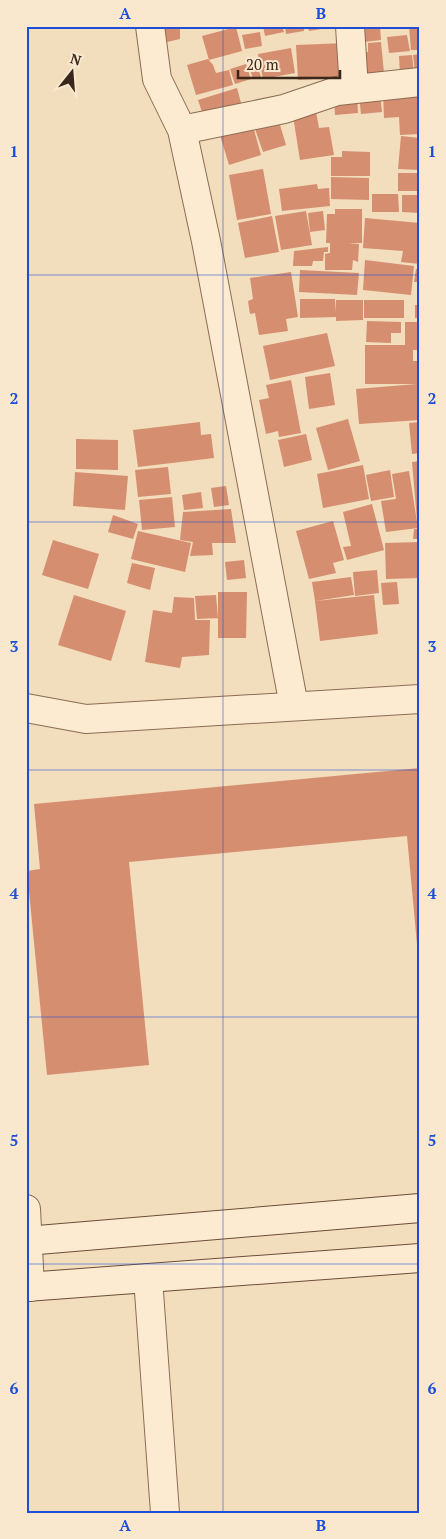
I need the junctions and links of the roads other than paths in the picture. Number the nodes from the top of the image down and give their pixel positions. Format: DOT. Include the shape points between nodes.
graph roads {
  1 [pos="150,26"];
  2 [pos="350,26"];
  3 [pos="420,82"];
  4 [pos="354,89"];
  5 [pos="182,130"];
  6 [pos="420,699"];
  7 [pos="294,706"];
  8 [pos="26,708"];
  9 [pos="420,1208"];
  10 [pos="26,1209"];
  11 [pos="28,1241"];
  12 [pos="420,1258"];
  13 [pos="148,1278"];
  14 [pos="28,1287"];
  15 [pos="165,1513"];
  1 -- 5 [label="street" via="158,79"];
  2 -- 4 [label="street"];
  3 -- 4 [label="street"];
  4 -- 5 [label="street" via="337,91 284,109"];
  5 -- 7 [label="street"];
  6 -- 7 [label="street"];
  7 -- 8 [label="street" via="86,719"];
  9 -- 11 [label="street"];
  10 -- 11 [label="street"];
  11 -- 14 [label="street"];
  12 -- 13 [label="street"];
  13 -- 14 [label="street"];
  13 -- 15 [label="street"];
}
